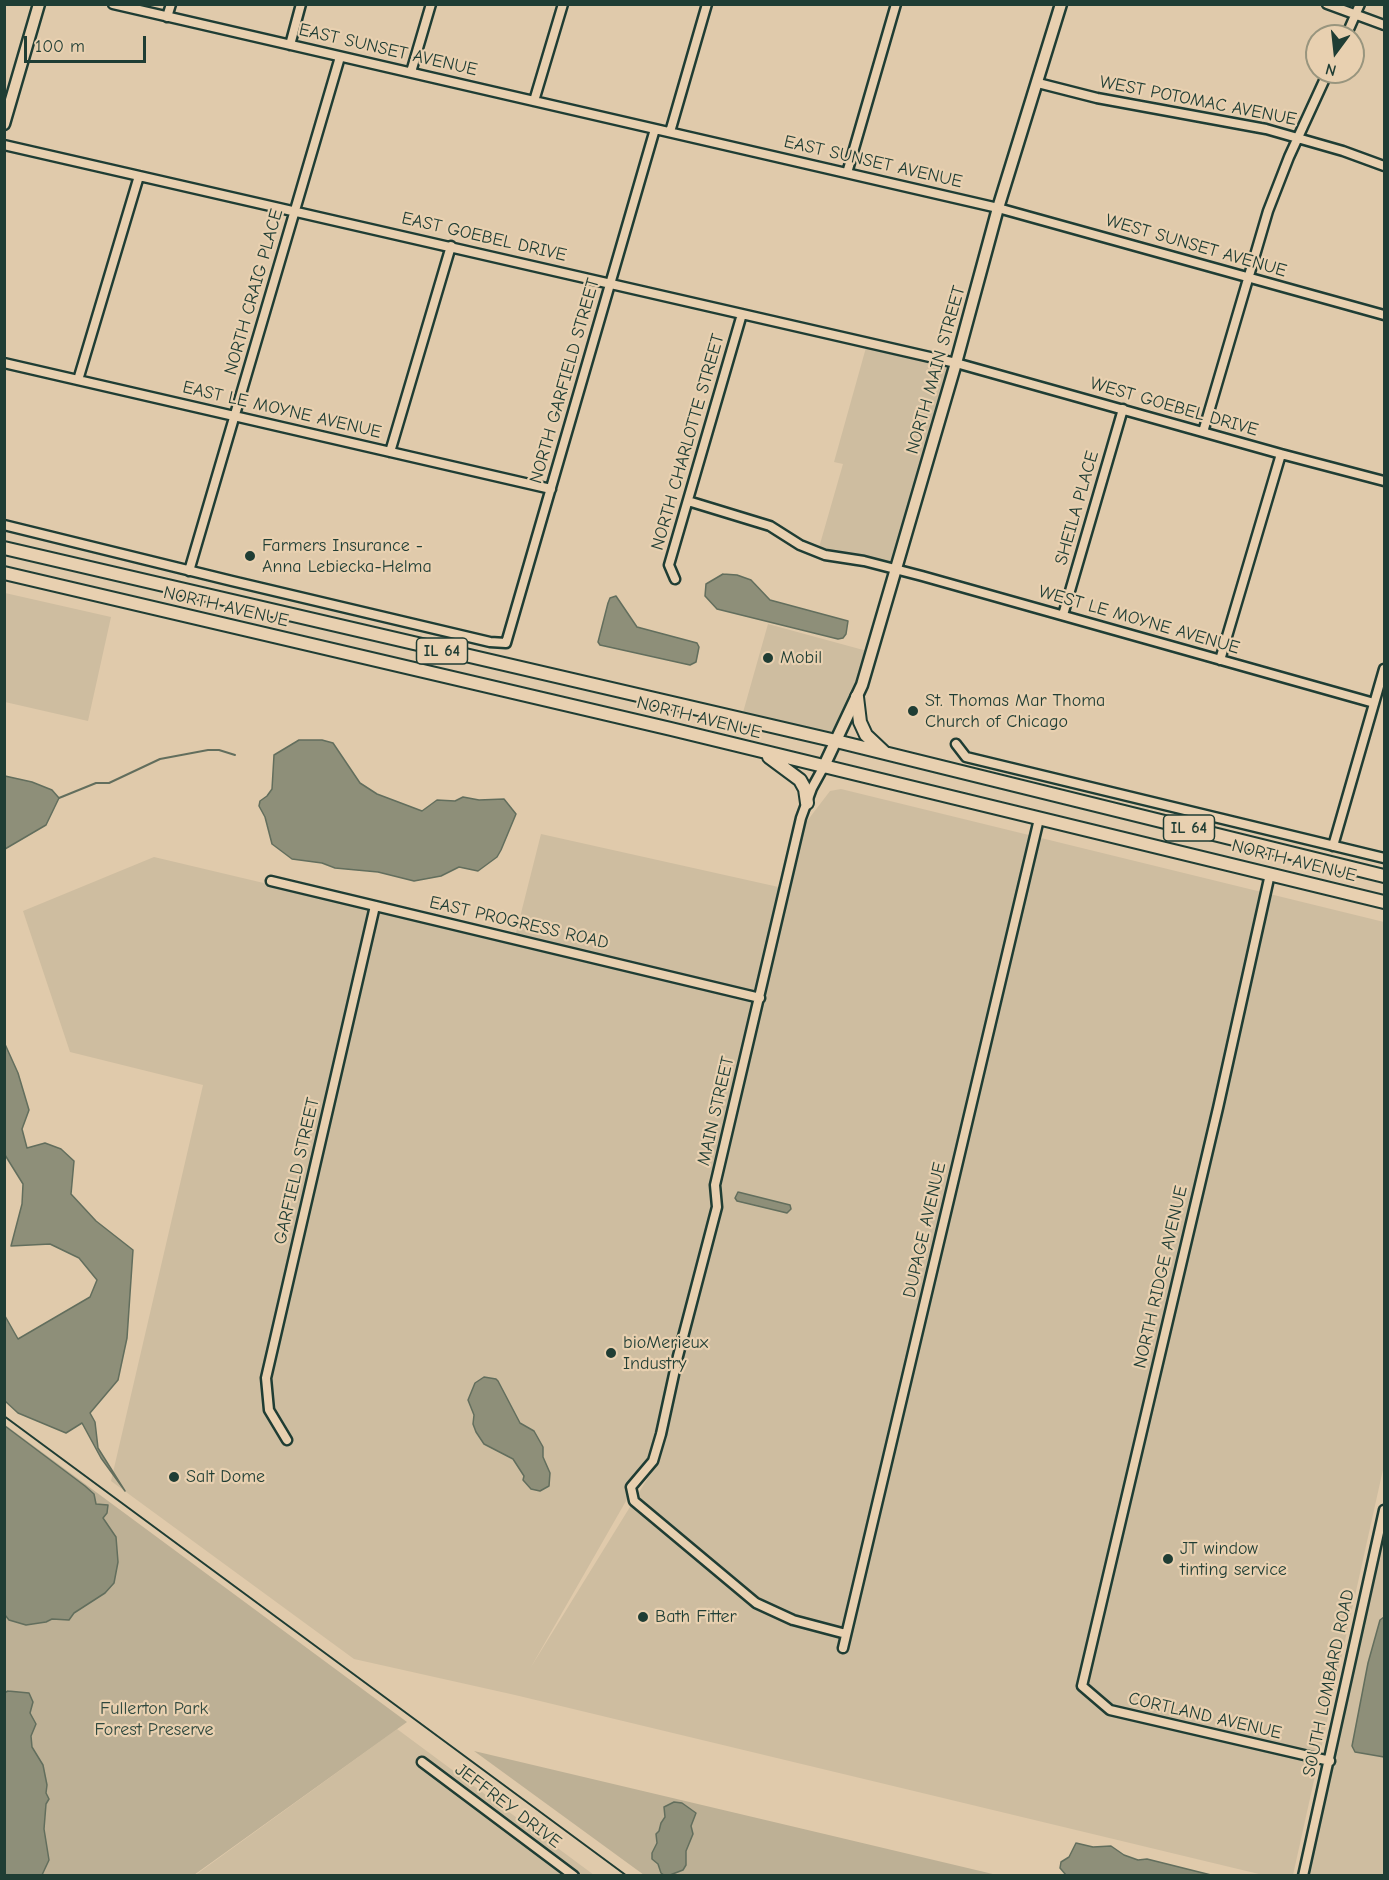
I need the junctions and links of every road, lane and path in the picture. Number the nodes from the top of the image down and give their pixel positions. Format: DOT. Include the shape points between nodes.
graph roads {
  1 [pos="39,4"];
  2 [pos="113,4"];
  3 [pos="171,4"];
  4 [pos="301,4"];
  5 [pos="431,4"];
  6 [pos="563,4"];
  7 [pos="707,4"];
  8 [pos="896,4"];
  9 [pos="1061,4"];
  10 [pos="1328,4"];
  11 [pos="1360,4"];
  12 [pos="1357,14"];
  13 [pos="167,17"];
  14 [pos="1352,24"];
  15 [pos="1384,25"];
  16 [pos="290,45"];
  17 [pos="340,57"];
  18 [pos="411,72"];
  19 [pos="1038,83"];
  20 [pos="1322,84"];
  21 [pos="534,101"];
  22 [pos="4,124"];
  23 [pos="655,129"];
  24 [pos="670,132"];
  25 [pos="1298,137"];
  26 [pos="4,145"];
  27 [pos="1384,166"];
  28 [pos="847,173"];
  29 [pos="139,176"];
  30 [pos="998,208"];
  31 [pos="295,211"];
  32 [pos="451,246"];
  33 [pos="1249,278"];
  34 [pos="610,283"];
  35 [pos="742,314"];
  36 [pos="1384,315"];
  37 [pos="4,363"];
  38 [pos="956,363"];
  39 [pos="78,380"];
  40 [pos="1123,410"];
  41 [pos="235,417"];
  42 [pos="1203,432"];
  43 [pos="390,452"];
  44 [pos="1281,454"];
  45 [pos="1384,481"];
  46 [pos="551,489"];
  47 [pos="688,501"];
  48 [pos="4,525"];
  49 [pos="4,548"];
  50 [pos="896,569"];
  51 [pos="189,571"];
  52 [pos="4,573"];
  53 [pos="675,579"];
  54 [pos="1063,615"];
  55 [pos="506,643"];
  56 [pos="1220,660"];
  57 [pos="1384,669"];
  58 [pos="857,697"];
  59 [pos="1374,703"];
  60 [pos="836,741"];
  61 [pos="956,744"];
  62 [pos="763,752"];
  63 [pos="885,753"];
  64 [pos="823,768"];
  65 [pos="807,803"];
  66 [pos="1039,819"];
  67 [pos="1334,846"];
  68 [pos="1384,858"];
  69 [pos="1270,874"];
  70 [pos="1384,876"];
  71 [pos="271,881"];
  72 [pos="1384,902"];
  73 [pos="375,906"];
  74 [pos="760,998"];
  75 [pos="286,1440"];
  76 [pos="1384,1510"];
  77 [pos="846,1634"];
  78 [pos="843,1648"];
  79 [pos="1082,1686"];
  80 [pos="1330,1761"];
  81 [pos="423,1762"];
  82 [pos="574,1875"];
  83 [pos="1303,1875"];
  1 -- 22 [label="street"];
  2 -- 13 [label="street, EAST SUNSET AVENUE"];
  3 -- 13 [label="street"];
  4 -- 16 [label="street"];
  5 -- 18 [label="street"];
  6 -- 21 [label="street"];
  7 -- 24 [label="street"];
  8 -- 28 [label="street"];
  9 -- 19 [label="street, NORTH MAIN STREET"];
  10 -- 12 [label="street"];
  11 -- 12 [label="street"];
  12 -- 14 [label="street"];
  12 -- 15 [label="street"];
  13 -- 16 [label="street, EAST SUNSET AVENUE"];
  16 -- 17 [label="street, EAST SUNSET AVENUE"];
  17 -- 18 [label="street, EAST SUNSET AVENUE"];
  17 -- 31 [label="street, NORTH CRAIG PLACE"];
  18 -- 21 [label="street, EAST SUNSET AVENUE"];
  19 -- 25 [label="street, WEST POTOMAC AVENUE"];
  19 -- 30 [label="street, NORTH MAIN STREET"];
  20 -- 25 [label="street"];
  21 -- 23 [label="street, EAST SUNSET AVENUE"];
  23 -- 24 [label="street, EAST SUNSET AVENUE"];
  23 -- 34 [label="street, NORTH GARFIELD STREET"];
  24 -- 28 [label="street, EAST SUNSET AVENUE"];
  25 -- 27 [label="street, WEST POTOMAC AVENUE"];
  25 -- 33 [label="street" via="1272,201"];
  26 -- 29 [label="street, EAST GOEBEL DRIVE"];
  28 -- 30 [label="street, EAST SUNSET AVENUE"];
  29 -- 31 [label="street, EAST GOEBEL DRIVE"];
  29 -- 39 [label="street"];
  30 -- 33 [label="street, WEST SUNSET AVENUE"];
  30 -- 38 [label="street, NORTH MAIN STREET"];
  31 -- 32 [label="street, EAST GOEBEL DRIVE"];
  31 -- 41 [label="street, NORTH CRAIG PLACE"];
  32 -- 34 [label="street, EAST GOEBEL DRIVE"];
  32 -- 43 [label="street"];
  33 -- 36 [label="street, WEST SUNSET AVENUE"];
  33 -- 42 [label="street"];
  34 -- 35 [label="street, EAST GOEBEL DRIVE"];
  34 -- 46 [label="street, NORTH GARFIELD STREET"];
  35 -- 38 [label="street, EAST GOEBEL DRIVE"];
  35 -- 47 [label="street, NORTH CHARLOTTE STREET"];
  37 -- 39 [label="street, EAST LE MOYNE AVENUE"];
  38 -- 40 [label="street, WEST GOEBEL DRIVE"];
  38 -- 50 [label="street, NORTH MAIN STREET"];
  39 -- 41 [label="street, EAST LE MOYNE AVENUE"];
  40 -- 42 [label="street, WEST GOEBEL DRIVE"];
  40 -- 54 [label="street, SHEILA PLACE"];
  41 -- 43 [label="street, EAST LE MOYNE AVENUE"];
  41 -- 51 [label="street, NORTH CRAIG PLACE"];
  42 -- 44 [label="street, WEST GOEBEL DRIVE"];
  43 -- 46 [label="street, EAST LE MOYNE AVENUE"];
  44 -- 45 [label="street, WEST GOEBEL DRIVE"];
  44 -- 56 [label="street"];
  46 -- 55 [label="street, NORTH GARFIELD STREET"];
  47 -- 50 [label="street" via="770,526 825,555"];
  47 -- 53 [label="street, NORTH CHARLOTTE STREET" via="669,565"];
  48 -- 51 [label="street, NORTH AVENUE"];
  49 -- 60 [label="main road, NORTH AVENUE / IL 64"];
  50 -- 54 [label="street, WEST LE MOYNE AVENUE"];
  50 -- 58 [label="street, NORTH MAIN STREET"];
  51 -- 55 [label="street, NORTH AVENUE"];
  52 -- 62 [label="main road, NORTH AVENUE / IL 64"];
  54 -- 56 [label="street, WEST LE MOYNE AVENUE"];
  56 -- 59 [label="street, WEST LE MOYNE AVENUE"];
  57 -- 59 [label="street"];
  58 -- 60 [label="street, NORTH MAIN STREET"];
  58 -- 63 [label="main road" via="866,735"];
  59 -- 67 [label="street"];
  60 -- 63 [label="main road, NORTH AVENUE / IL 64"];
  60 -- 64 [label="street, MAIN STREET"];
  61 -- 67 [label="street, NORTH AVENUE" via="966,757"];
  62 -- 64 [label="main road, NORTH AVENUE / IL 64"];
  62 -- 65 [label="main road" via="800,780"];
  63 -- 70 [label="main road, NORTH AVENUE / IL 64"];
  64 -- 65 [label="street, MAIN STREET"];
  64 -- 66 [label="main road, NORTH AVENUE / IL 64"];
  65 -- 74 [label="street, MAIN STREET"];
  66 -- 69 [label="main road, NORTH AVENUE / IL 64"];
  66 -- 77 [label="street, DUPAGE AVENUE"];
  67 -- 68 [label="street, NORTH AVENUE"];
  69 -- 72 [label="main road, NORTH AVENUE / IL 64"];
  69 -- 79 [label="street, NORTH RIDGE AVENUE"];
  71 -- 73 [label="street, EAST PROGRESS ROAD"];
  73 -- 74 [label="street, EAST PROGRESS ROAD"];
  73 -- 75 [label="street, GARFIELD STREET" via="266,1378 268,1410"];
  74 -- 77 [label="street, MAIN STREET" via="715,1185 717,1207 661,1434 653,1461 631,1487 634,1501 756,1603 793,1620"];
  76 -- 80 [label="street, SOUTH LOMBARD ROAD"];
  77 -- 78 [label="street, DUPAGE AVENUE"];
  79 -- 80 [label="street, CORTLAND AVENUE" via="1110,1710"];
  80 -- 83 [label="street, SOUTH LOMBARD ROAD"];
  81 -- 82 [label="street, JEFFREY DRIVE"];
}
